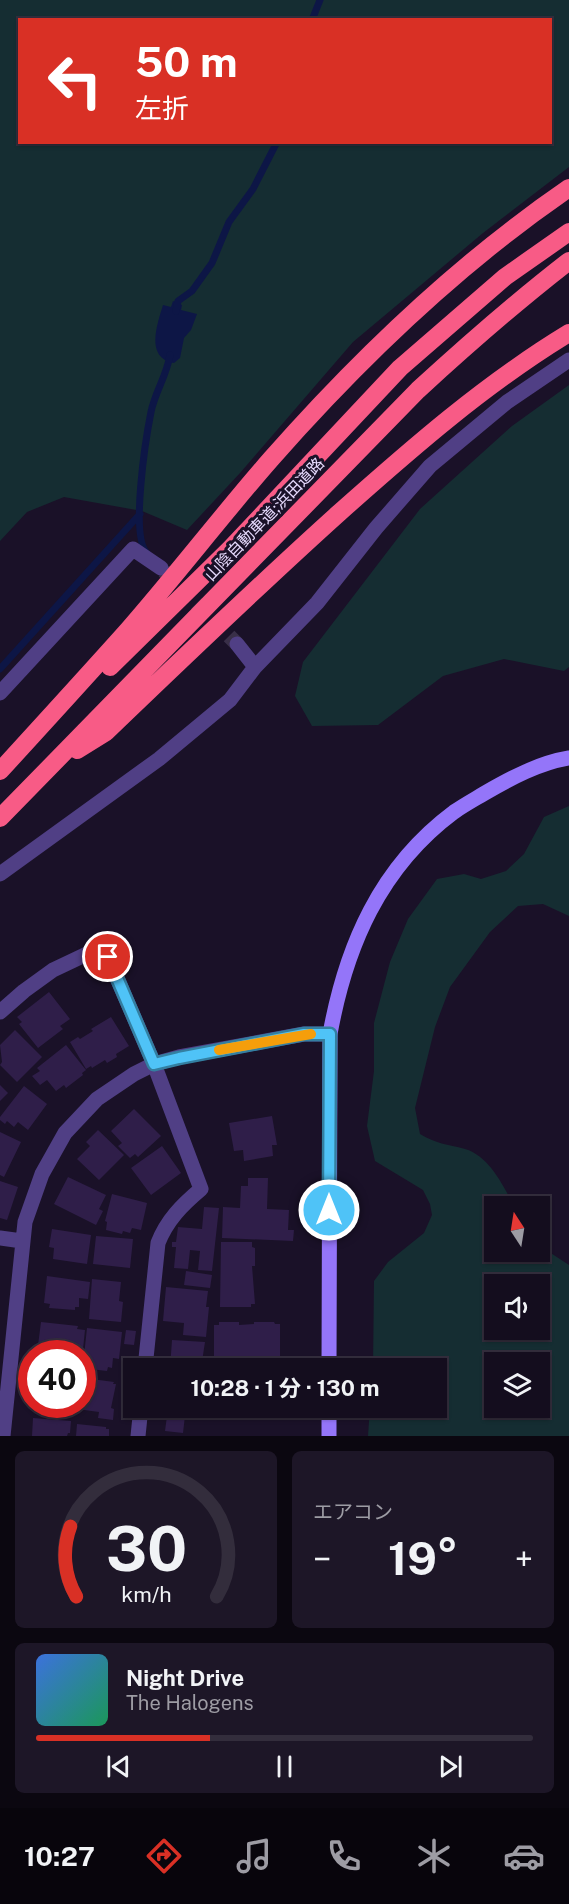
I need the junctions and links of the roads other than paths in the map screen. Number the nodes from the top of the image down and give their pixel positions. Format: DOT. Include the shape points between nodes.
graph roads {
  1 [pos="569,188"];
  2 [pos="569,232"];
  3 [pos="569,261"];
  4 [pos="569,333"];
  5 [pos="569,360"];
  6 [pos="161,568"];
  7 [pos="237,644"];
  8 [pos="255,667"];
  9 [pos="0,693"];
  10 [pos="569,758"];
  11 [pos="51,766"];
  12 [pos="0,773"];
  13 [pos="0,818"];
  14 [pos="0,874"];
  15 [pos="0,1012"];
  16 [pos="330,1034"];
  17 [pos="154,1064"];
  18 [pos="0,1238"];
  19 [pos="22,1241"];
  20 [pos="146,1358"];
  21 [pos="329,1358"];
  22 [pos="140,1418"];
  23 [pos="329,1418"];
  24 [pos="3,1436"];
  25 [pos="138,1436"];
  26 [pos="329,1436"];
  1 -- 12 [label="highway" via="479,255 363,361 270,461 129,630"];
  2 -- 12 [label="highway, 山陰自動車道;浜田道路" via="505,277 400,368 230,549"];
  3 -- 11 [label="highway, 山陰自動車道;浜田道路" via="418,390"];
  4 -- 11 [label="highway" via="494,383 429,434 264,580 106,732"];
  5 -- 8 [label="street" via="507,402 430,466 317,603"];
  6 -- 9 [label="street" via="133,549"];
  7 -- 8 [label="street"];
  8 -- 14 [label="street" via="230,700 159,759"];
  10 -- 16 [label="street" via="554,760 506,781 455,812 406,857 380,891 355,945 336,1001"];
  11 -- 13 [label="highway, 山陰自動車道;浜田道路"];
  15 -- 17 [label="street" via="54,970 91,952 108,957"];
  16 -- 17 [label="street" via="304,1034"];
  16 -- 21 [label="street"];
  17 -- 19 [label="street" via="97,1099 65,1133 42,1174"];
  17 -- 20 [label="street" via="201,1189 173,1215 158,1243"];
  18 -- 19 [label="street"];
  19 -- 24 [label="street"];
  22 -- 25 [label="street"];
  23 -- 26 [label="street"];
}
